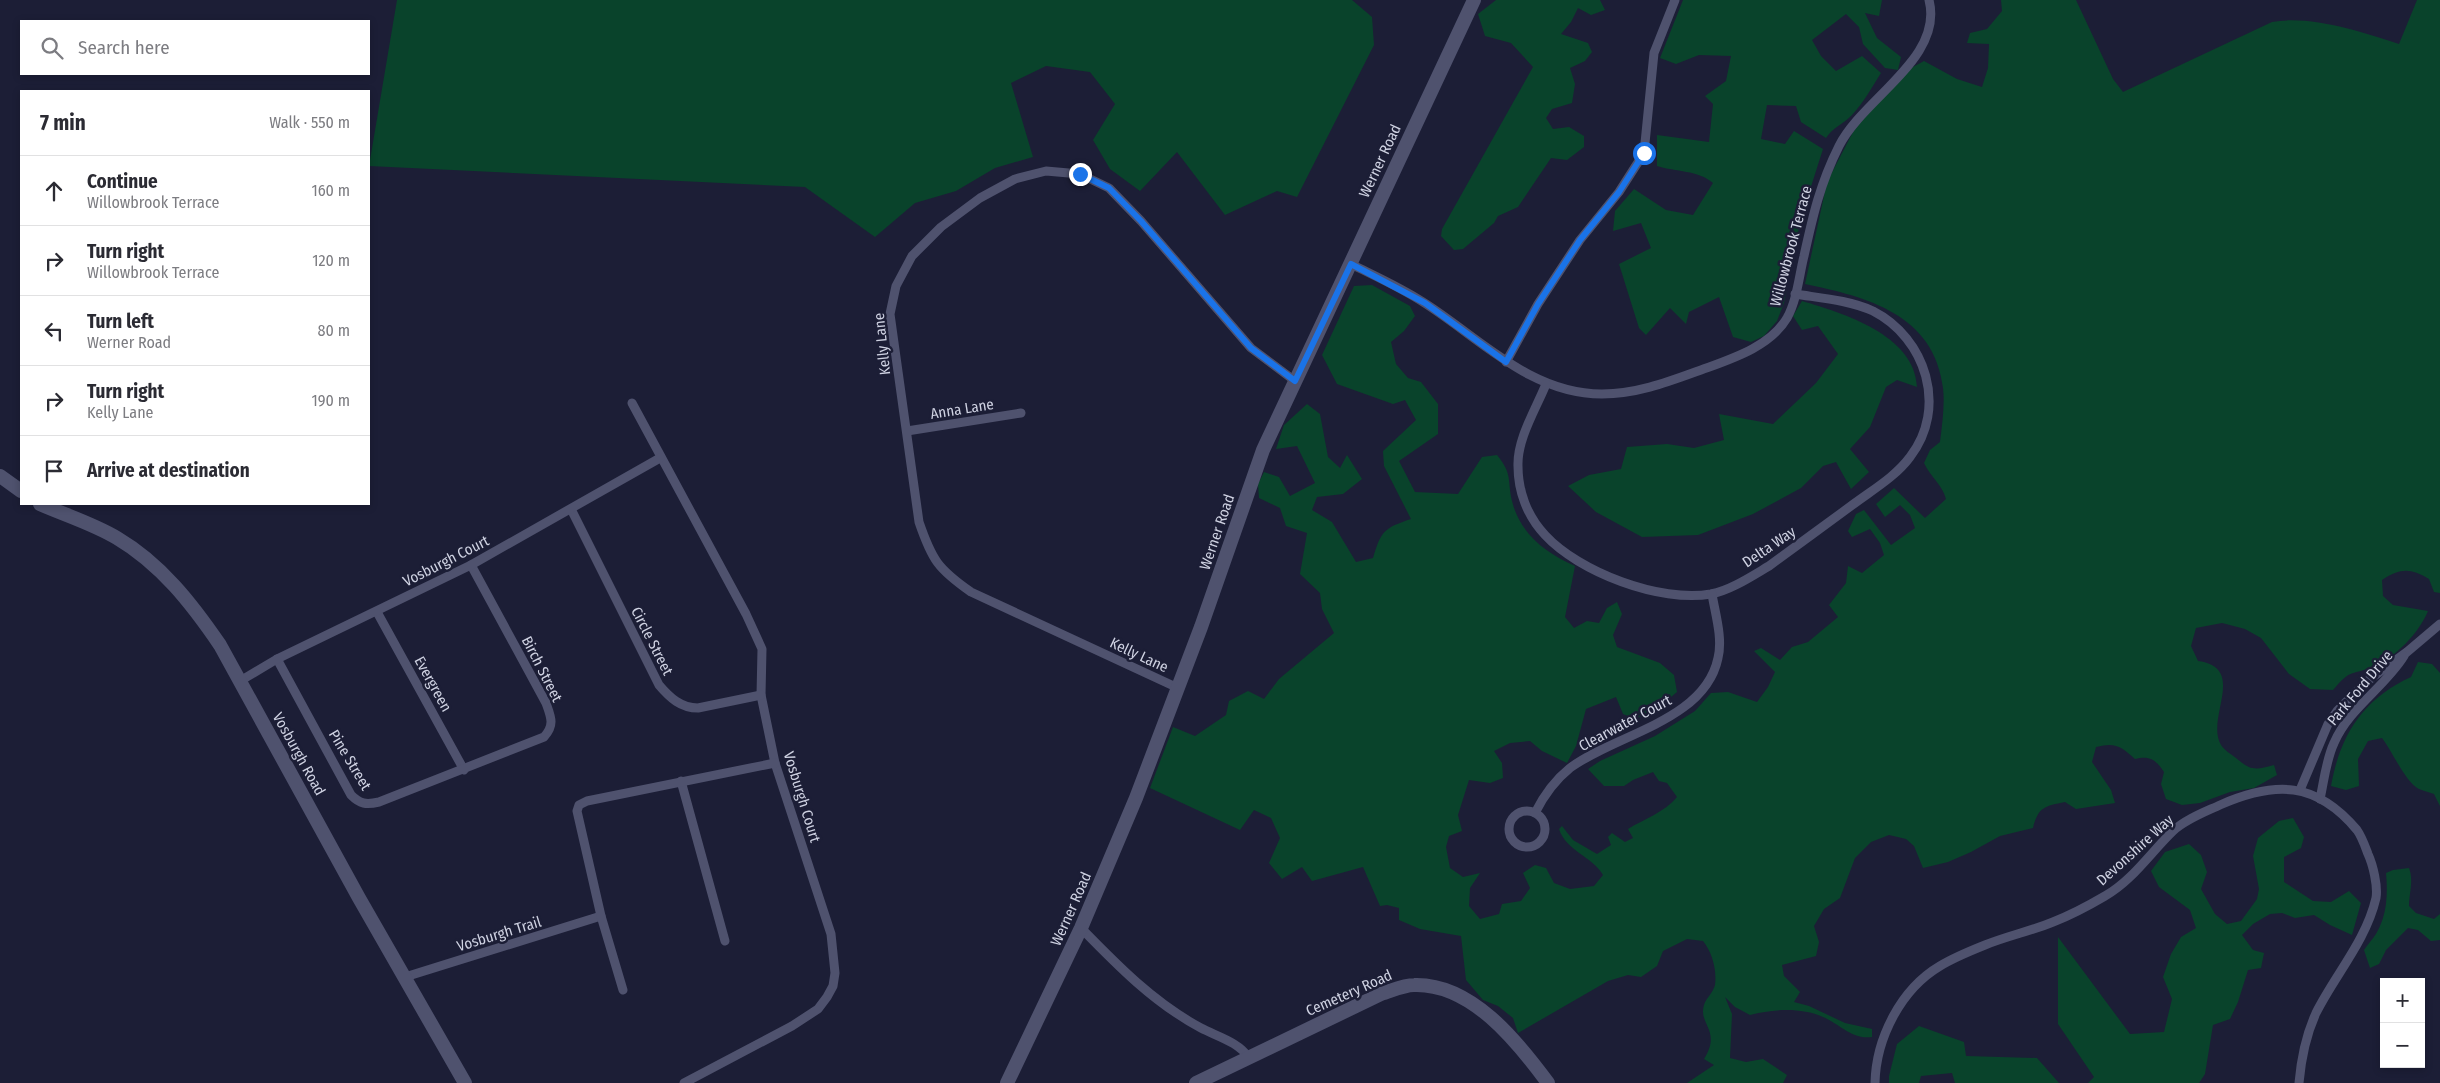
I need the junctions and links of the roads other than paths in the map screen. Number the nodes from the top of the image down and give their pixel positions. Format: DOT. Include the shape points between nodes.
graph roads {
  1 [pos="1474,0"];
  2 [pos="1676,0"];
  3 [pos="1929,0"];
  4 [pos="1351,264"];
  5 [pos="1795,294"];
  6 [pos="1506,362"];
  7 [pos="1295,381"];
  8 [pos="1546,384"];
  9 [pos="632,403"];
  10 [pos="1020,413"];
  11 [pos="907,431"];
  12 [pos="660,458"];
  13 [pos="0,476"];
  14 [pos="20,490"];
  15 [pos="42,505"];
  16 [pos="571,509"];
  17 [pos="470,565"];
  18 [pos="1712,594"];
  19 [pos="377,612"];
  20 [pos="2440,624"];
  21 [pos="2407,652"];
  22 [pos="278,659"];
  23 [pos="240,681"];
  24 [pos="1178,688"];
  25 [pos="761,695"];
  26 [pos="775,763"];
  27 [pos="464,770"];
  28 [pos="681,781"];
  29 [pos="2300,790"];
  30 [pos="2320,799"];
  31 [pos="1535,813"];
  32 [pos="601,916"];
  33 [pos="1081,928"];
  34 [pos="725,941"];
  35 [pos="406,977"];
  36 [pos="623,990"];
  37 [pos="1249,1058"];
  38 [pos="465,1083"];
  39 [pos="684,1083"];
  40 [pos="1008,1083"];
  41 [pos="1196,1083"];
  42 [pos="1548,1083"];
  43 [pos="1875,1083"];
  44 [pos="2300,1083"];
  1 -- 4 [label="street, Werner Road"];
  2 -- 6 [label="street" via="1654,53 1644,153 1619,192 1564,264"];
  3 -- 5 [label="street, Willowbrook Terrace" via="1932,12 1923,48 1846,132 1824,177"];
  4 -- 6 [label="street, Willowbrook Terrace" via="1425,303"];
  4 -- 7 [label="street, Werner Road"];
  5 -- 8 [label="street, Willowbrook Terrace" via="1787,317 1773,335 1755,348 1714,365 1653,387 1624,393 1563,390"];
  5 -- 18 [label="street, Delta Way" via="1848,303 1872,311 1895,325 1914,347 1926,373 1929,397 1921,440 1897,472 1769,566"];
  6 -- 8 [label="street, Willowbrook Terrace"];
  7 -- 11 [label="street, Kelly Lane" via="1251,348 1109,188 1080,174 1046,171 1015,179 980,198 941,227 912,256 896,286 890,314"];
  7 -- 24 [label="street, Werner Road" via="1263,450"];
  8 -- 18 [label="street, Delta Way" via="1519,448 1517,465 1520,490 1529,513 1544,534 1565,553 1614,578 1647,590 1681,595"];
  9 -- 12 [label="street, Vosburgh Court"];
  10 -- 11 [label="street, Anna Lane"];
  11 -- 24 [label="street, Kelly Lane" via="919,522 929,553 948,576 971,592"];
  12 -- 16 [label="street, Vosburgh Court"];
  12 -- 25 [label="street, Vosburgh Court" via="754,630 762,650"];
  13 -- 14 [label="street"];
  15 -- 23 [label="street, Vosburgh Road" via="116,538 145,558 196,609"];
  16 -- 17 [label="street, Vosburgh Court"];
  16 -- 25 [label="street, Circle Street" via="667,696 688,708 698,708"];
  17 -- 19 [label="street, Vosburgh Court"];
  17 -- 27 [label="street, Birch Street" via="542,694 552,720 551,730 544,737"];
  18 -- 31 [label="street, Clearwater Court" via="1719,656 1711,681 1678,711 1572,767 1549,789"];
  19 -- 22 [label="street, Vosburgh Court"];
  19 -- 27 [label="street, Evergreen"];
  20 -- 21 [label="street, Park Ford Drive"];
  21 -- 29 [label="street, Park Ford Drive" via="2366,682 2337,710"];
  21 -- 30 [label="street, Park Ford Drive" via="2396,669 2343,727 2334,743"];
  22 -- 23 [label="street, Vosburgh Court"];
  22 -- 27 [label="street, Pine Street" via="351,795 358,801 366,805 379,802"];
  23 -- 35 [label="street, Vosburgh Road"];
  24 -- 33 [label="street, Werner Road"];
  25 -- 26 [label="street, Vosburgh Court"];
  26 -- 28 [label="street"];
  26 -- 39 [label="street, Vosburgh Court" via="831,934 833,986 818,1009"];
  28 -- 32 [label="street" via="578,805"];
  28 -- 34 [label="street"];
  29 -- 30 [label="street, Devonshire Way"];
  29 -- 43 [label="street, Devonshire Way" via="2282,787 2256,791 2205,812 2175,829 2108,894 2052,922 1985,945 1939,966 1914,987 1892,1016 1882,1042"];
  30 -- 44 [label="street, Devonshire Way" via="2345,815 2360,833 2372,862 2376,896 2365,930 2315,1015 2301,1061"];
  31 -- 31 [label="street" via="1520,812 1510,824 1512,839 1521,846 1541,841 1545,825"];
  32 -- 35 [label="street, Vosburgh Trail"];
  32 -- 36 [label="street"];
  33 -- 37 [label="street" via="1142,988 1199,1027 1242,1050"];
  33 -- 40 [label="street, Werner Road"];
  35 -- 38 [label="street, Vosburgh Road"];
  37 -- 41 [label="street, Cemetery Road"];
  37 -- 42 [label="street, Cemetery Road" via="1381,994 1413,984 1444,987 1467,998 1525,1052"];
}
